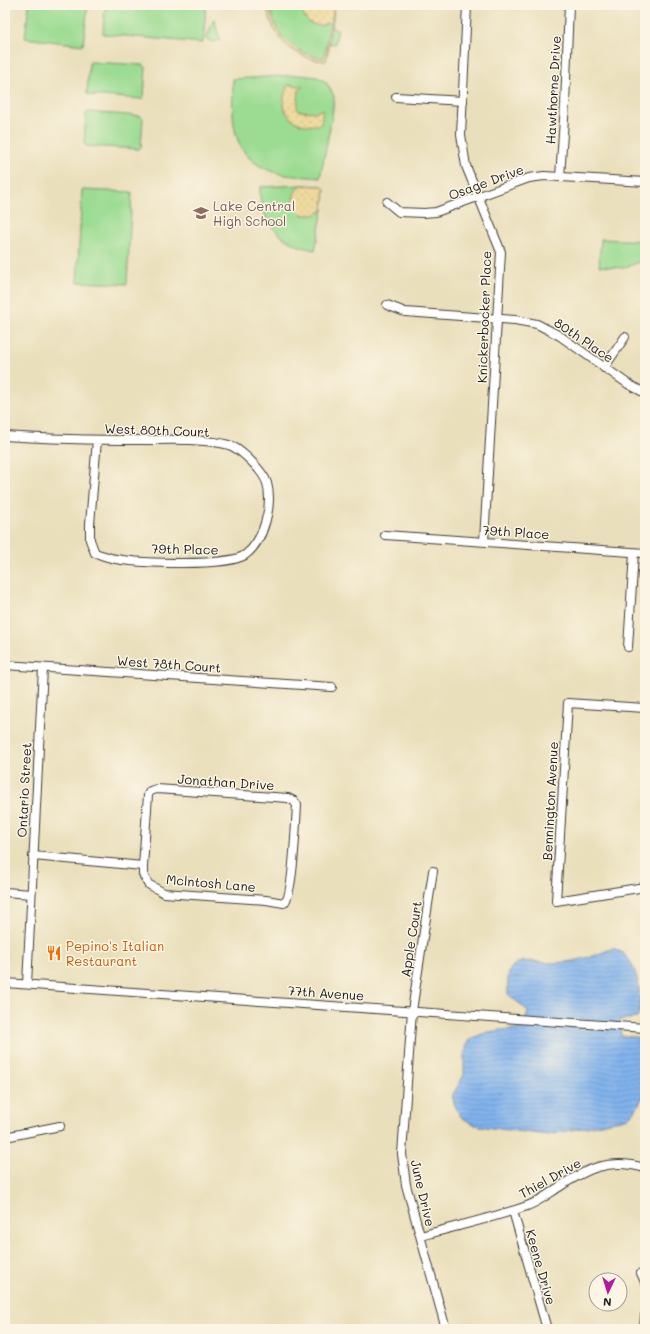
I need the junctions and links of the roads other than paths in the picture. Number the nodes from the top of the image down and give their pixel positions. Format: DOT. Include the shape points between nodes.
graph roads {
  1 [pos="467,5"];
  2 [pos="568,5"];
  3 [pos="396,97"];
  4 [pos="463,101"];
  5 [pos="560,177"];
  6 [pos="645,182"];
  7 [pos="479,197"];
  8 [pos="388,202"];
  9 [pos="387,305"];
  10 [pos="497,319"];
  11 [pos="625,338"];
  12 [pos="604,368"];
  13 [pos="645,393"];
  14 [pos="5,436"];
  15 [pos="97,440"];
  16 [pos="269,508"];
  17 [pos="385,535"];
  18 [pos="484,542"];
  19 [pos="634,553"];
  20 [pos="645,554"];
  21 [pos="628,647"];
  22 [pos="5,665"];
  23 [pos="43,668"];
  24 [pos="332,687"];
  25 [pos="645,708"];
  26 [pos="33,856"];
  27 [pos="143,866"];
  28 [pos="433,871"];
  29 [pos="645,887"];
  30 [pos="5,892"];
  31 [pos="31,894"];
  32 [pos="284,903"];
  33 [pos="5,983"];
  34 [pos="27,984"];
  35 [pos="412,1011"];
  36 [pos="645,1028"];
  37 [pos="60,1126"];
  38 [pos="5,1137"];
  39 [pos="645,1168"];
  40 [pos="513,1211"];
  41 [pos="421,1236"];
  42 [pos="641,1272"];
  43 [pos="645,1282"];
  44 [pos="645,1315"];
  45 [pos="446,1329"];
  46 [pos="547,1329"];
  47 [pos="644,1329"];
  1 -- 4 [label="street, Knickerbocker Place"];
  2 -- 5 [label="street, Hawthorne Drive"];
  3 -- 4 [label="street"];
  4 -- 7 [label="street, Knickerbocker Place" via="463,150 466,166"];
  5 -- 6 [label="street, Osage Drive"];
  5 -- 7 [label="street, Osage Drive" via="516,181"];
  7 -- 8 [label="street, Osage Drive" via="448,209 424,214 399,212"];
  7 -- 10 [label="street, Knickerbocker Place" via="500,252"];
  9 -- 10 [label="street, 80th Place" via="405,312"];
  10 -- 12 [label="street, 80th Place" via="537,324 560,336"];
  10 -- 18 [label="street, Knickerbocker Place"];
  11 -- 12 [label="street"];
  12 -- 13 [label="street, 80th Place"];
  14 -- 15 [label="street, West 80th Court"];
  15 -- 16 [label="street, West 80th Court" via="194,441 230,445 251,460 267,483"];
  15 -- 16 [label="street, 79th Place" via="90,524 90,540 95,553 115,559 224,562 244,555 262,535"];
  17 -- 18 [label="street, 79th Place"];
  18 -- 19 [label="street, 79th Place"];
  19 -- 20 [label="street, 79th Place"];
  19 -- 21 [label="street"];
  22 -- 23 [label="street, West 78th Court"];
  23 -- 24 [label="street, West 78th Court"];
  23 -- 26 [label="street, Ontario Street"];
  25 -- 29 [label="street, Bennington Avenue" via="568,703 556,901"];
  26 -- 27 [label="street"];
  26 -- 31 [label="street, Ontario Street"];
  27 -- 32 [label="street, Mclntosh Lane" via="143,874 148,884 164,893"];
  27 -- 32 [label="street, Jonathan Drive" via="150,791 157,789 288,798 297,805 291,885 288,899"];
  28 -- 35 [label="street, Apple Court"];
  30 -- 31 [label="street"];
  31 -- 34 [label="street, Ontario Street"];
  33 -- 34 [label="street, 77th Avenue"];
  34 -- 35 [label="street, 77th Avenue"];
  35 -- 36 [label="street, 77th Avenue"];
  35 -- 41 [label="street, June Drive" via="402,1154 406,1185"];
  37 -- 38 [label="street"];
  39 -- 40 [label="street, Thiel Drive" via="621,1164 592,1168 580,1172 529,1205"];
  40 -- 41 [label="street, Thiel Drive"];
  40 -- 46 [label="street, Keene Drive"];
  41 -- 45 [label="street, June Drive"];
  42 -- 43 [label="street"];
  44 -- 47 [label="street"];
}
